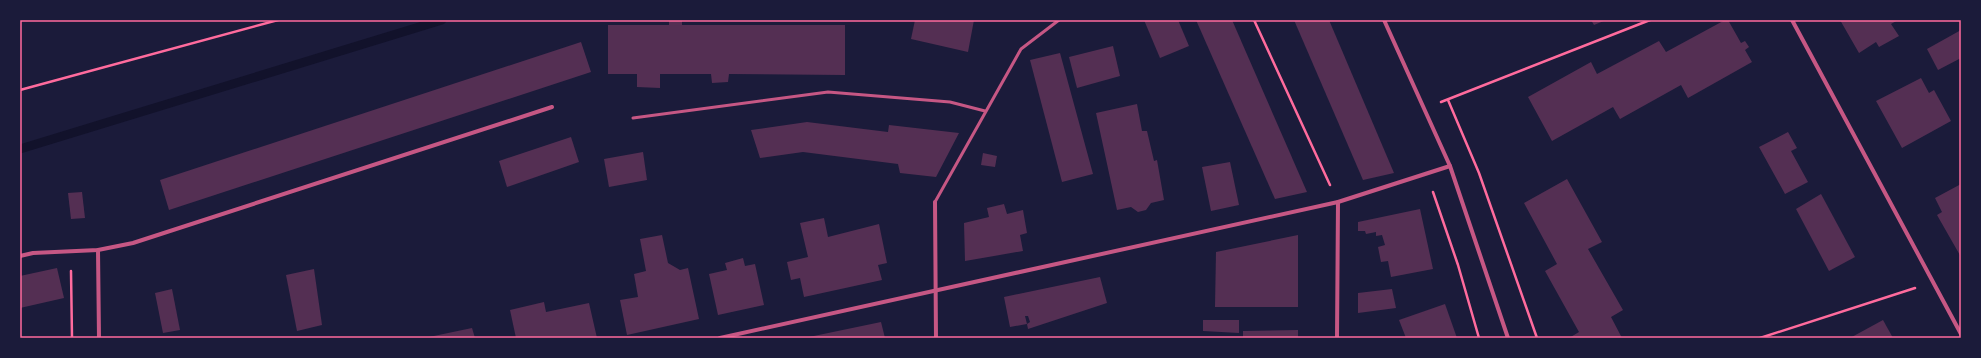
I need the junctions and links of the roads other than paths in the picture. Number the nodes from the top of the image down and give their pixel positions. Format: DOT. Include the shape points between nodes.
graph roads {
  1 [pos="1059,20"];
  2 [pos="1384,20"];
  3 [pos="1792,20"];
  4 [pos="552,107"];
  5 [pos="985,111"];
  6 [pos="633,118"];
  7 [pos="1450,166"];
  8 [pos="935,202"];
  9 [pos="1338,202"];
  10 [pos="98,250"];
  11 [pos="20,256"];
  12 [pos="936,291"];
  13 [pos="1961,334"];
  14 [pos="99,338"];
  15 [pos="720,338"];
  16 [pos="936,338"];
  17 [pos="1337,338"];
  18 [pos="1508,338"];
  1 -- 5 [label="lane" via="1020,49"];
  2 -- 7 [label="street"];
  3 -- 13 [label="street"];
  4 -- 10 [label="street" via="133,243"];
  5 -- 6 [label="lane" via="950,102 828,92"];
  5 -- 8 [label="lane"];
  7 -- 9 [label="street"];
  7 -- 18 [label="street"];
  8 -- 12 [label="street"];
  9 -- 12 [label="street"];
  9 -- 17 [label="street"];
  10 -- 11 [label="street"];
  10 -- 14 [label="street"];
  12 -- 15 [label="street"];
  12 -- 16 [label="street"];
}
